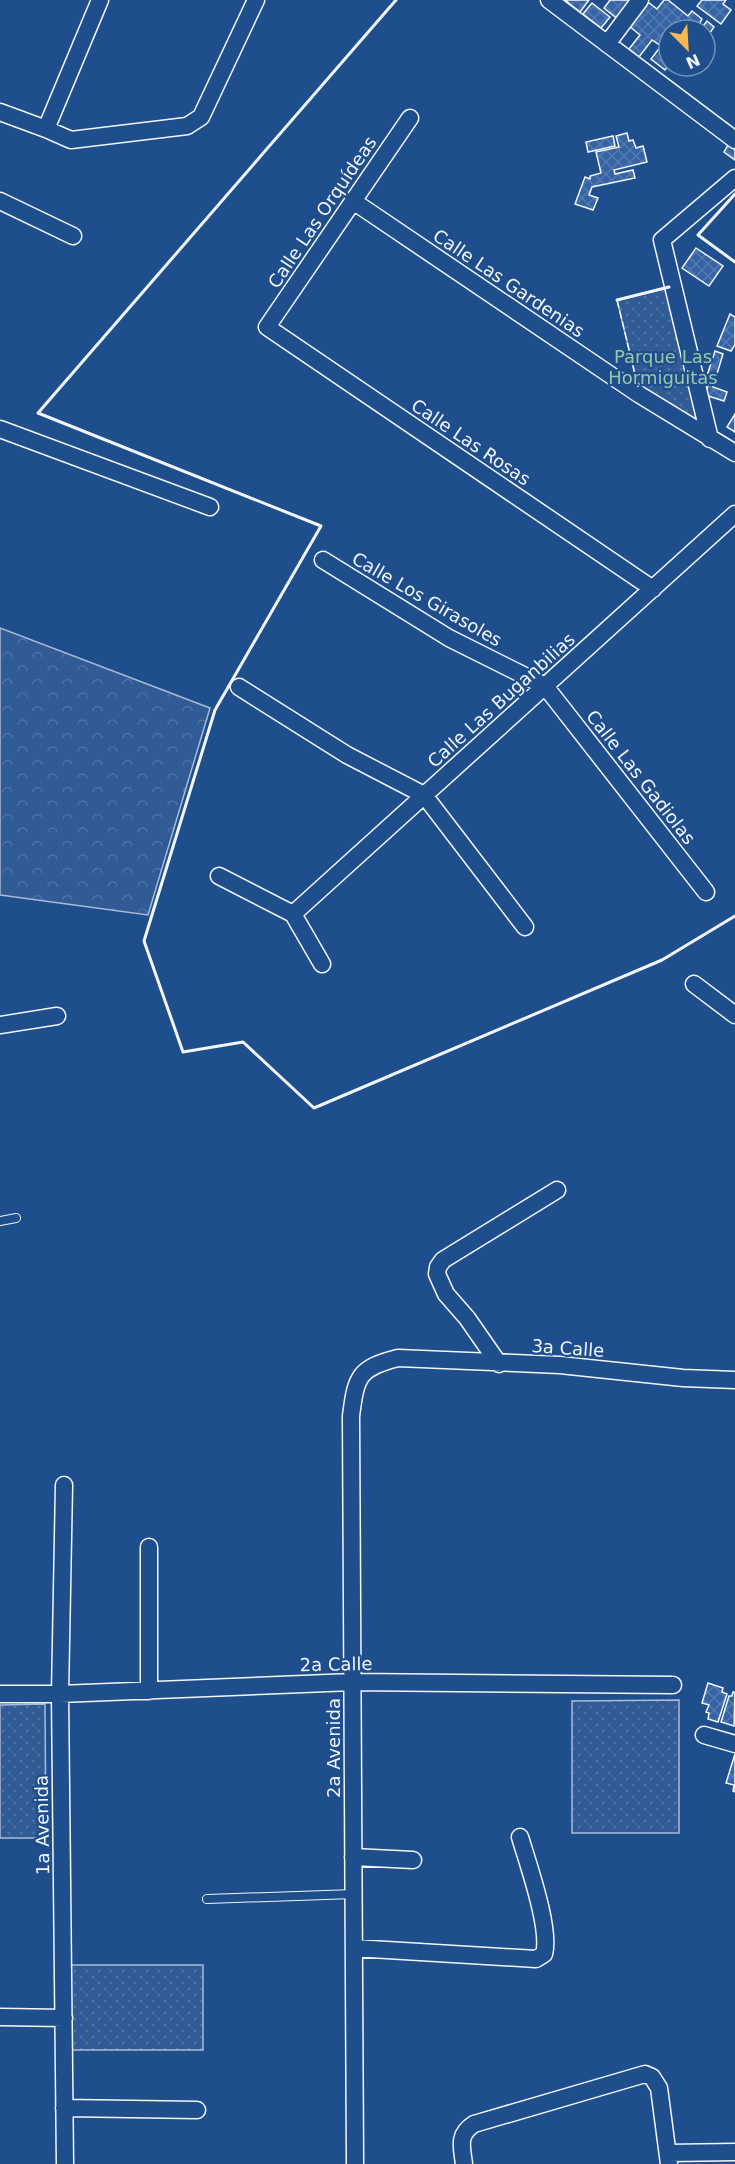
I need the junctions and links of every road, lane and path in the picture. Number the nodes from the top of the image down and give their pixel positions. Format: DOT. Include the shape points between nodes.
graph roads {
  1 [pos="100,0"];
  2 [pos="256,0"];
  3 [pos="549,0"];
  4 [pos="640,0"];
  5 [pos="607,44"];
  6 [pos="0,112"];
  7 [pos="410,118"];
  8 [pos="46,129"];
  9 [pos="735,140"];
  10 [pos="735,178"];
  11 [pos="0,201"];
  12 [pos="353,201"];
  13 [pos="73,236"];
  14 [pos="267,327"];
  15 [pos="0,429"];
  16 [pos="710,439"];
  17 [pos="735,453"];
  18 [pos="210,507"];
  19 [pos="735,514"];
  20 [pos="323,560"];
  21 [pos="653,589"];
  22 [pos="545,686"];
  23 [pos="239,687"];
  24 [pos="424,795"];
  25 [pos="219,876"];
  26 [pos="706,892"];
  27 [pos="293,914"];
  28 [pos="525,927"];
  29 [pos="322,963"];
  30 [pos="694,984"];
  31 [pos="735,1015"];
  32 [pos="57,1016"];
  33 [pos="0,1025"];
  34 [pos="557,1190"];
  35 [pos="16,1218"];
  36 [pos="0,1221"];
  37 [pos="398,1358"];
  38 [pos="499,1364"];
  39 [pos="735,1380"];
  40 [pos="64,1485"];
  41 [pos="149,1547"];
  42 [pos="352,1682"];
  43 [pos="673,1685"];
  44 [pos="149,1691"];
  45 [pos="0,1694"];
  46 [pos="60,1694"];
  47 [pos="704,1735"];
  48 [pos="735,1744"];
  49 [pos="520,1837"];
  50 [pos="353,1857"];
  51 [pos="413,1860"];
  52 [pos="354,1894"];
  53 [pos="207,1899"];
  54 [pos="354,1948"];
  55 [pos="0,2017"];
  56 [pos="64,2018"];
  57 [pos="64,2108"];
  58 [pos="196,2110"];
  59 [pos="735,2152"];
  60 [pos="668,2159"];
  61 [pos="65,2164"];
  62 [pos="355,2164"];
  63 [pos="464,2164"];
  1 -- 8 [label="street"];
  2 -- 8 [label="street" via="201,117 194,122 71,140"];
  3 -- 5 [label="street"];
  4 -- 5 [label="street"];
  5 -- 9 [label="street"];
  6 -- 8 [label="street"];
  7 -- 12 [label="street, Calle Las Orquídeas"];
  10 -- 16 [label="street" via="662,240"];
  11 -- 13 [label="street"];
  12 -- 14 [label="street, Calle Las Orquídeas"];
  12 -- 16 [label="street, Calle Las Gardenias"];
  14 -- 21 [label="street, Calle Las Rosas"];
  15 -- 18 [label="street"];
  16 -- 17 [label="street, Calle Las Gardenias"];
  19 -- 21 [label="street, Calle Las Buganbilias"];
  20 -- 22 [label="street, Calle Los Girasoles" via="449,638"];
  21 -- 22 [label="street, Calle Las Buganbilias"];
  22 -- 24 [label="street, Calle Las Buganbilias"];
  22 -- 26 [label="street, Calle Las Gadiolas"];
  23 -- 24 [label="street" via="347,755"];
  24 -- 27 [label="street, Calle Las Buganbilias"];
  24 -- 28 [label="street"];
  25 -- 27 [label="street"];
  27 -- 29 [label="street"];
  30 -- 31 [label="street"];
  32 -- 33 [label="street"];
  34 -- 38 [label="street" via="443,1260 438,1267 446,1294"];
  35 -- 36 [label="lane"];
  37 -- 38 [label="street, 3a Calle"];
  37 -- 42 [label="street, 2a Avenida" via="377,1363 362,1374 354,1391"];
  38 -- 39 [label="street, 3a Calle" via="560,1365"];
  40 -- 46 [label="street, 1a Avenida"];
  41 -- 44 [label="street"];
  42 -- 43 [label="street, 2a Calle"];
  42 -- 44 [label="street, 2a Calle"];
  42 -- 50 [label="street, 2a Avenida"];
  44 -- 46 [label="street, 2a Calle"];
  45 -- 46 [label="street, 2a Calle"];
  46 -- 56 [label="street, 1a Avenida"];
  47 -- 48 [label="street"];
  49 -- 54 [label="street" via="547,1944 544,1954 536,1959"];
  50 -- 51 [label="street"];
  50 -- 52 [label="street, 2a Avenida"];
  52 -- 53 [label="lane"];
  52 -- 54 [label="street, 2a Avenida"];
  54 -- 62 [label="street, 2a Avenida"];
  55 -- 56 [label="street"];
  56 -- 57 [label="street, 1a Avenida"];
  57 -- 58 [label="street"];
  57 -- 61 [label="street, 1a Avenida"];
  59 -- 60 [label="street"];
  60 -- 63 [label="street" via="659,2088 645,2074 474,2124 465,2129 461,2138"];
}
